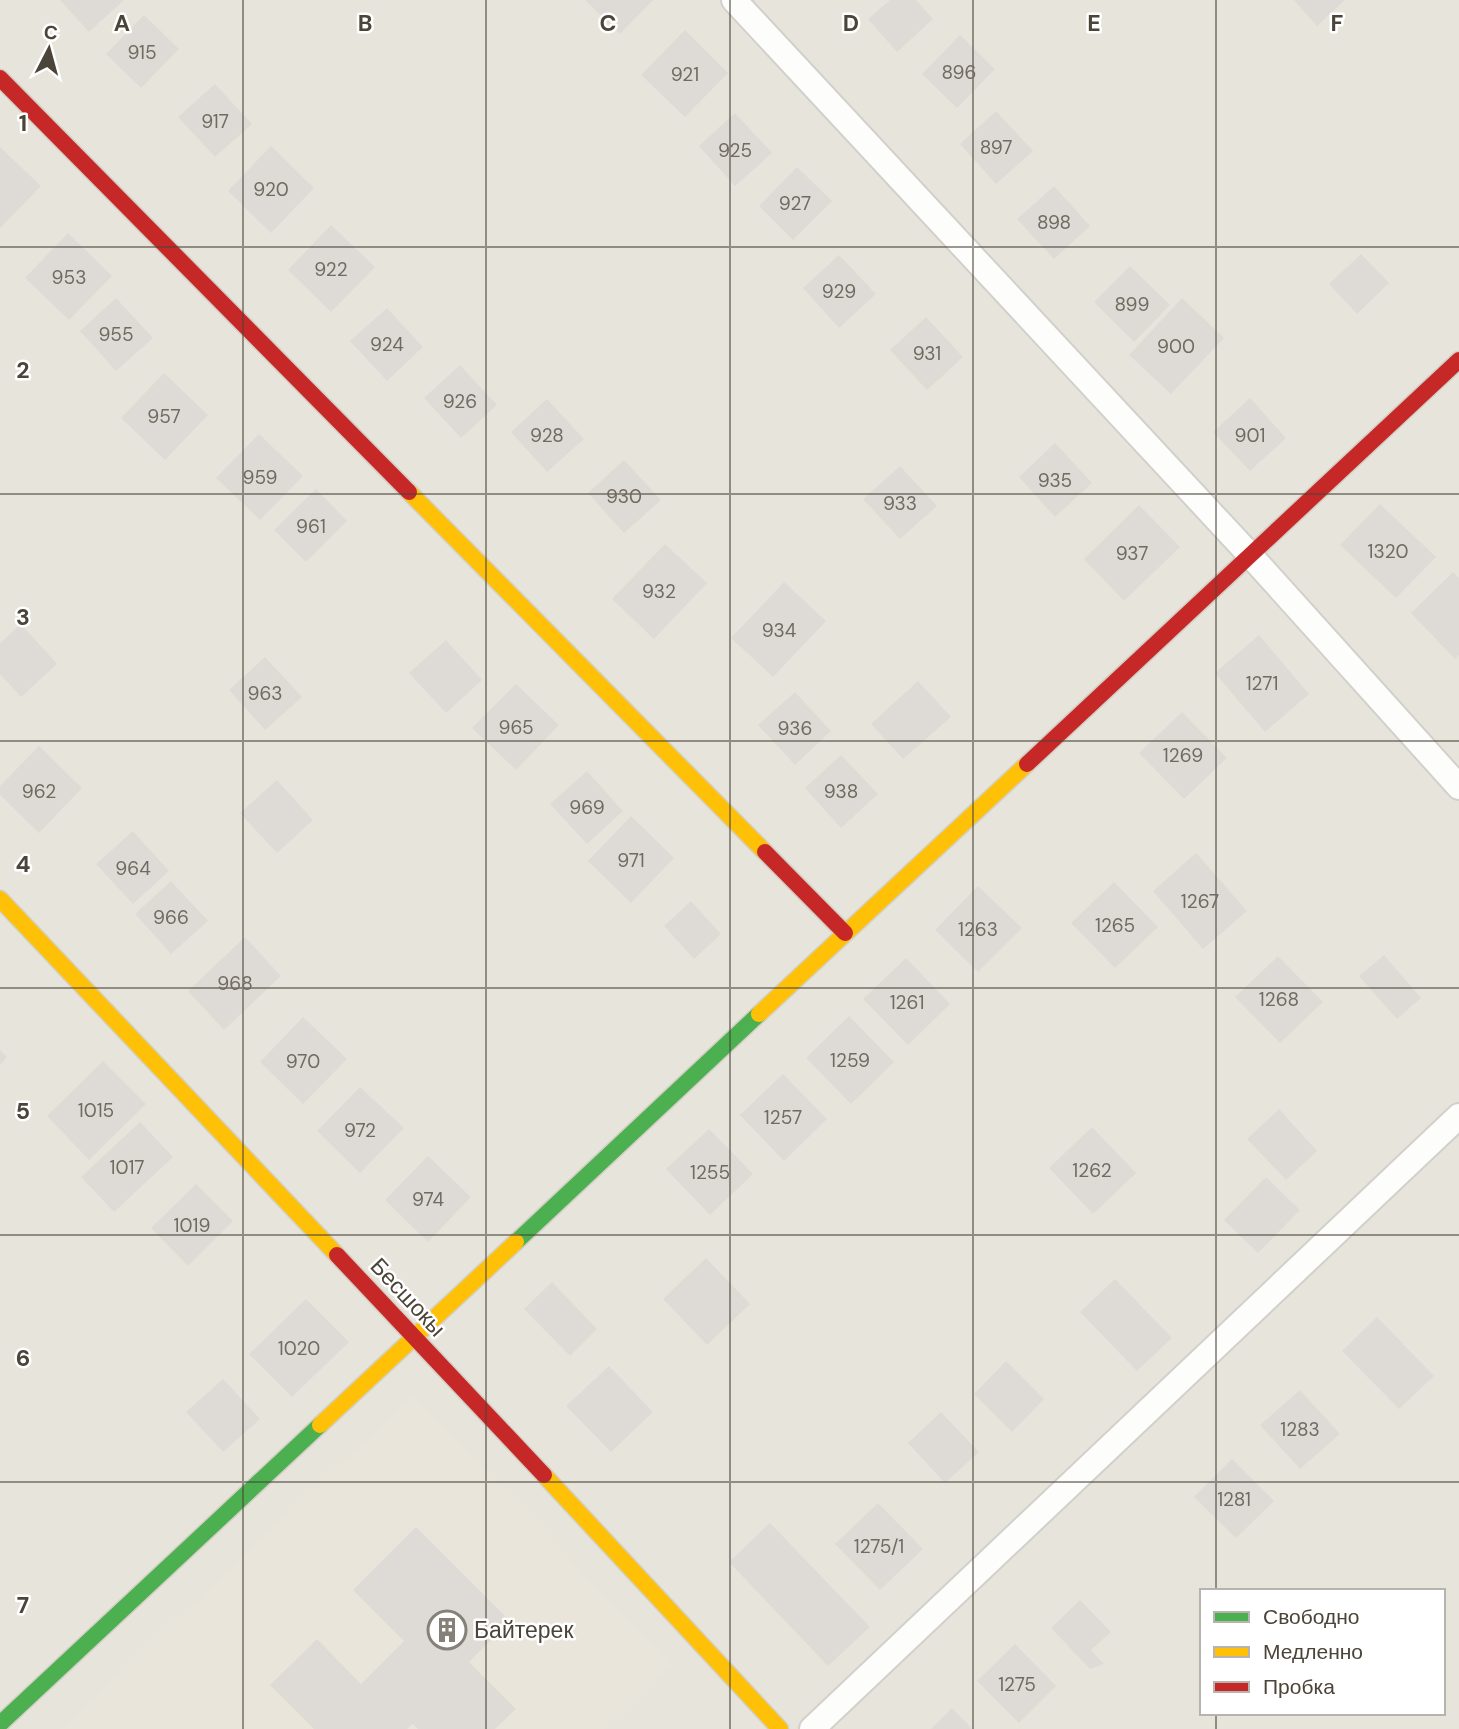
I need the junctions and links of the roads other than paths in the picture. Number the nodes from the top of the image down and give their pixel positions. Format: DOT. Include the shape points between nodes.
graph roads {
  1 [pos="734,0"];
  2 [pos="0,78"];
  3 [pos="1459,360"];
  4 [pos="1250,555"];
  5 [pos="1459,787"];
  6 [pos="0,900"];
  7 [pos="845,933"];
  8 [pos="1459,1116"];
  9 [pos="414,1336"];
  10 [pos="0,1724"];
  11 [pos="780,1729"];
  12 [pos="812,1729"];
  1 -- 4 [label="street"];
  2 -- 7 [label="street"];
  3 -- 4 [label="street"];
  4 -- 5 [label="street"];
  4 -- 7 [label="street"];
  6 -- 9 [label="street, Бесшокы"];
  7 -- 9 [label="street"];
  8 -- 12 [label="street"];
  9 -- 10 [label="street"];
  9 -- 11 [label="street, Бесшокы"];
}
